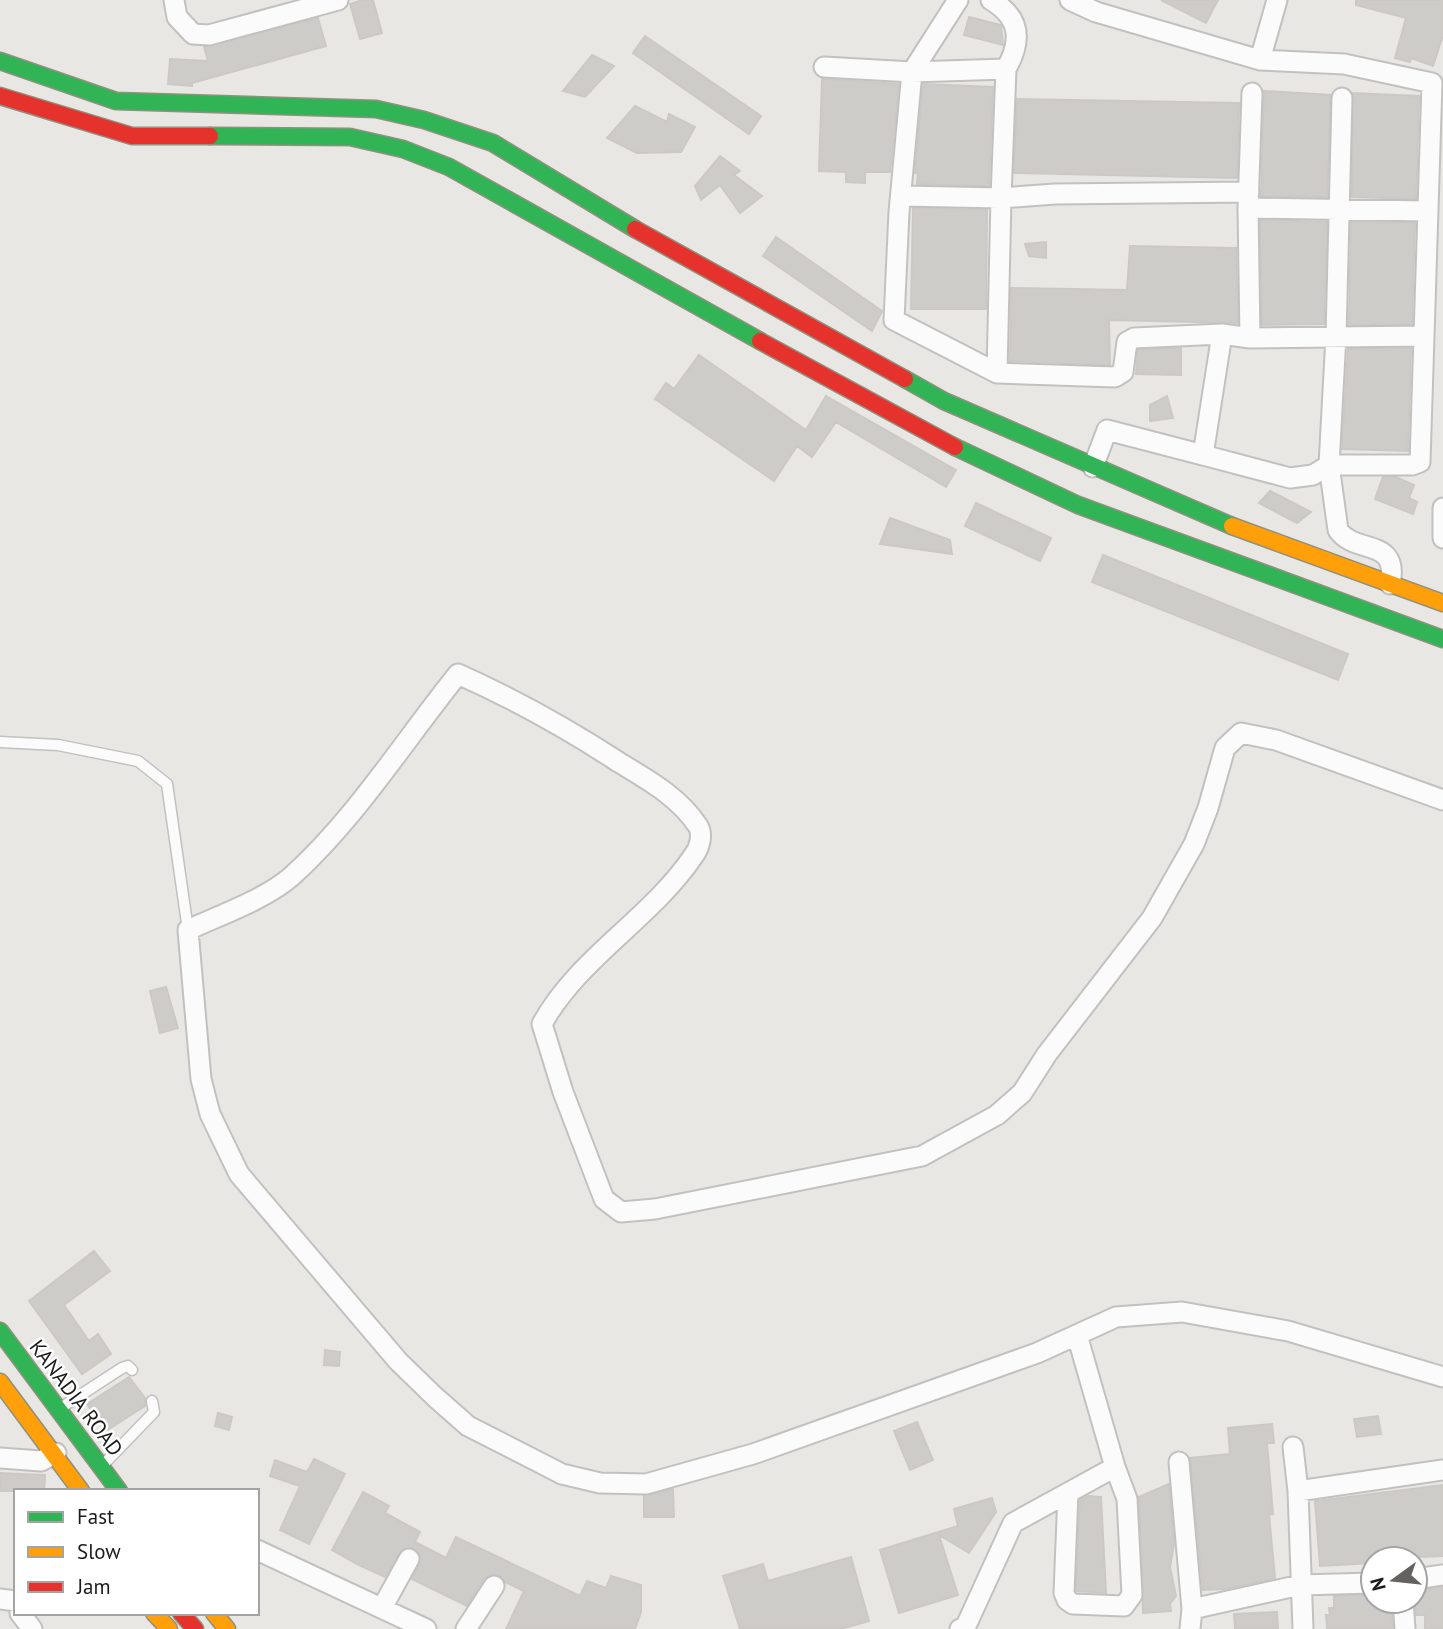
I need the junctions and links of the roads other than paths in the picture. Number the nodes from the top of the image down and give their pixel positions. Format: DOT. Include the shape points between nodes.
graph roads {
  1 [pos="174,0"];
  2 [pos="338,0"];
  3 [pos="958,0"];
  4 [pos="991,0"];
  5 [pos="1070,0"];
  6 [pos="1277,0"];
  7 [pos="1260,60"];
  8 [pos="0,61"];
  9 [pos="824,67"];
  10 [pos="1006,69"];
  11 [pos="912,72"];
  12 [pos="1438,84"];
  13 [pos="1252,93"];
  14 [pos="0,96"];
  15 [pos="1342,98"];
  16 [pos="902,197"];
  17 [pos="1001,198"];
  18 [pos="1248,200"];
  19 [pos="1340,209"];
  20 [pos="1427,211"];
  21 [pos="1222,334"];
  22 [pos="1336,336"];
  23 [pos="1424,336"];
  24 [pos="1250,338"];
  25 [pos="998,373"];
  26 [pos="1203,455"];
  27 [pos="1329,465"];
  28 [pos="1093,467"];
  29 [pos="1443,508"];
  30 [pos="1443,538"];
  31 [pos="1390,584"];
  32 [pos="1443,603"];
  33 [pos="1443,639"];
  34 [pos="0,741"];
  35 [pos="1443,800"];
  36 [pos="188,929"];
  37 [pos="0,1331"];
  38 [pos="1077,1335"];
  39 [pos="132,1370"];
  40 [pos="1443,1377"];
  41 [pos="0,1382"];
  42 [pos="152,1401"];
  43 [pos="0,1409"];
  44 [pos="58,1409"];
  45 [pos="1293,1447"];
  46 [pos="48,1457"];
  47 [pos="0,1458"];
  48 [pos="1180,1461"];
  49 [pos="1115,1467"];
  50 [pos="1443,1471"];
  51 [pos="83,1481"];
  52 [pos="113,1489"];
  53 [pos="1298,1492"];
  54 [pos="1068,1493"];
  55 [pos="259,1550"];
  56 [pos="409,1559"];
  57 [pos="1359,1583"];
  58 [pos="1300,1585"];
  59 [pos="494,1586"];
  60 [pos="382,1608"];
  61 [pos="1192,1609"];
  62 [pos="21,1615"];
  63 [pos="156,1615"];
  64 [pos="183,1615"];
  65 [pos="216,1615"];
  66 [pos="32,1629"];
  67 [pos="169,1629"];
  68 [pos="195,1629"];
  69 [pos="227,1629"];
  70 [pos="426,1629"];
  71 [pos="466,1629"];
  72 [pos="960,1629"];
  73 [pos="1190,1629"];
  74 [pos="1303,1629"];
  1 -- 2 [label="street" via="177,17 193,34 209,35"];
  3 -- 11 [label="street"];
  4 -- 10 [label="street" via="1006,9 1018,33 1015,54"];
  5 -- 7 [label="street" via="1096,12"];
  6 -- 7 [label="street"];
  7 -- 12 [label="street" via="1344,64"];
  8 -- 28 [label="street" via="116,101 376,109 493,144 587,202 944,401"];
  9 -- 11 [label="street"];
  10 -- 11 [label="street"];
  10 -- 17 [label="street"];
  11 -- 16 [label="street"];
  12 -- 20 [label="street"];
  13 -- 18 [label="street"];
  14 -- 33 [label="street" via="132,136 350,137 403,149 449,167 983,462 1078,505"];
  15 -- 19 [label="street"];
  16 -- 17 [label="street"];
  16 -- 25 [label="street" via="894,320"];
  17 -- 18 [label="street" via="1055,194"];
  17 -- 25 [label="street"];
  18 -- 19 [label="street"];
  18 -- 24 [label="street"];
  19 -- 20 [label="street"];
  19 -- 22 [label="street"];
  20 -- 23 [label="street"];
  21 -- 24 [label="street"];
  21 -- 25 [label="street" via="1134,338 1127,342 1123,372 1115,377"];
  21 -- 26 [label="street"];
  22 -- 23 [label="street"];
  22 -- 24 [label="street"];
  22 -- 27 [label="street"];
  23 -- 27 [label="street" via="1420,461 1412,465"];
  26 -- 27 [label="street" via="1290,478 1313,475"];
  26 -- 28 [label="street" via="1107,430"];
  27 -- 31 [label="street" via="1338,530 1383,552 1391,566"];
  28 -- 31 [label="street" via="1203,515"];
  29 -- 30 [label="street"];
  31 -- 32 [label="street"];
  34 -- 36 [label="lane" via="58,745 138,761 167,785"];
  35 -- 36 [label="street" via="1276,740 1241,733 1225,748 1194,844 1152,918 1022,1093 997,1115 922,1156 655,1209 621,1212 604,1199 542,1024 556,999 646,911 695,854 701,836 699,827 671,794 579,737 513,698 458,674 344,821 290,877"];
  36 -- 38 [label="street" via="201,1079 211,1114 239,1174 398,1361 435,1397 468,1426 562,1474 600,1483 646,1484 753,1454"];
  37 -- 44 [label="street, KANADIA ROAD"];
  38 -- 40 [label="street" via="1116,1317 1182,1312 1288,1331"];
  38 -- 49 [label="street"];
  39 -- 44 [label="lane" via="122,1368"];
  41 -- 46 [label="street, KANADIA ROAD"];
  42 -- 51 [label="lane" via="155,1412"];
  43 -- 46 [label="street"];
  44 -- 51 [label="street, KANADIA ROAD"];
  45 -- 53 [label="street"];
  46 -- 47 [label="street"];
  46 -- 51 [label="street, KANADIA ROAD"];
  48 -- 61 [label="street"];
  49 -- 54 [label="street"];
  49 -- 54 [label="street" via="1127,1499 1132,1595 1124,1606 1067,1600"];
  50 -- 53 [label="street"];
  51 -- 52 [label="street, KANADIA ROAD"];
  53 -- 58 [label="street"];
  54 -- 72 [label="street" via="1013,1523 965,1628"];
  55 -- 60 [label="street"];
  56 -- 60 [label="street"];
  57 -- 58 [label="street"];
  58 -- 61 [label="street"];
  58 -- 74 [label="street"];
  59 -- 71 [label="street"];
  60 -- 70 [label="street"];
  61 -- 73 [label="street"];
  62 -- 66 [label="street"];
  63 -- 67 [label="street"];
  64 -- 68 [label="street"];
  65 -- 69 [label="street"];
}
